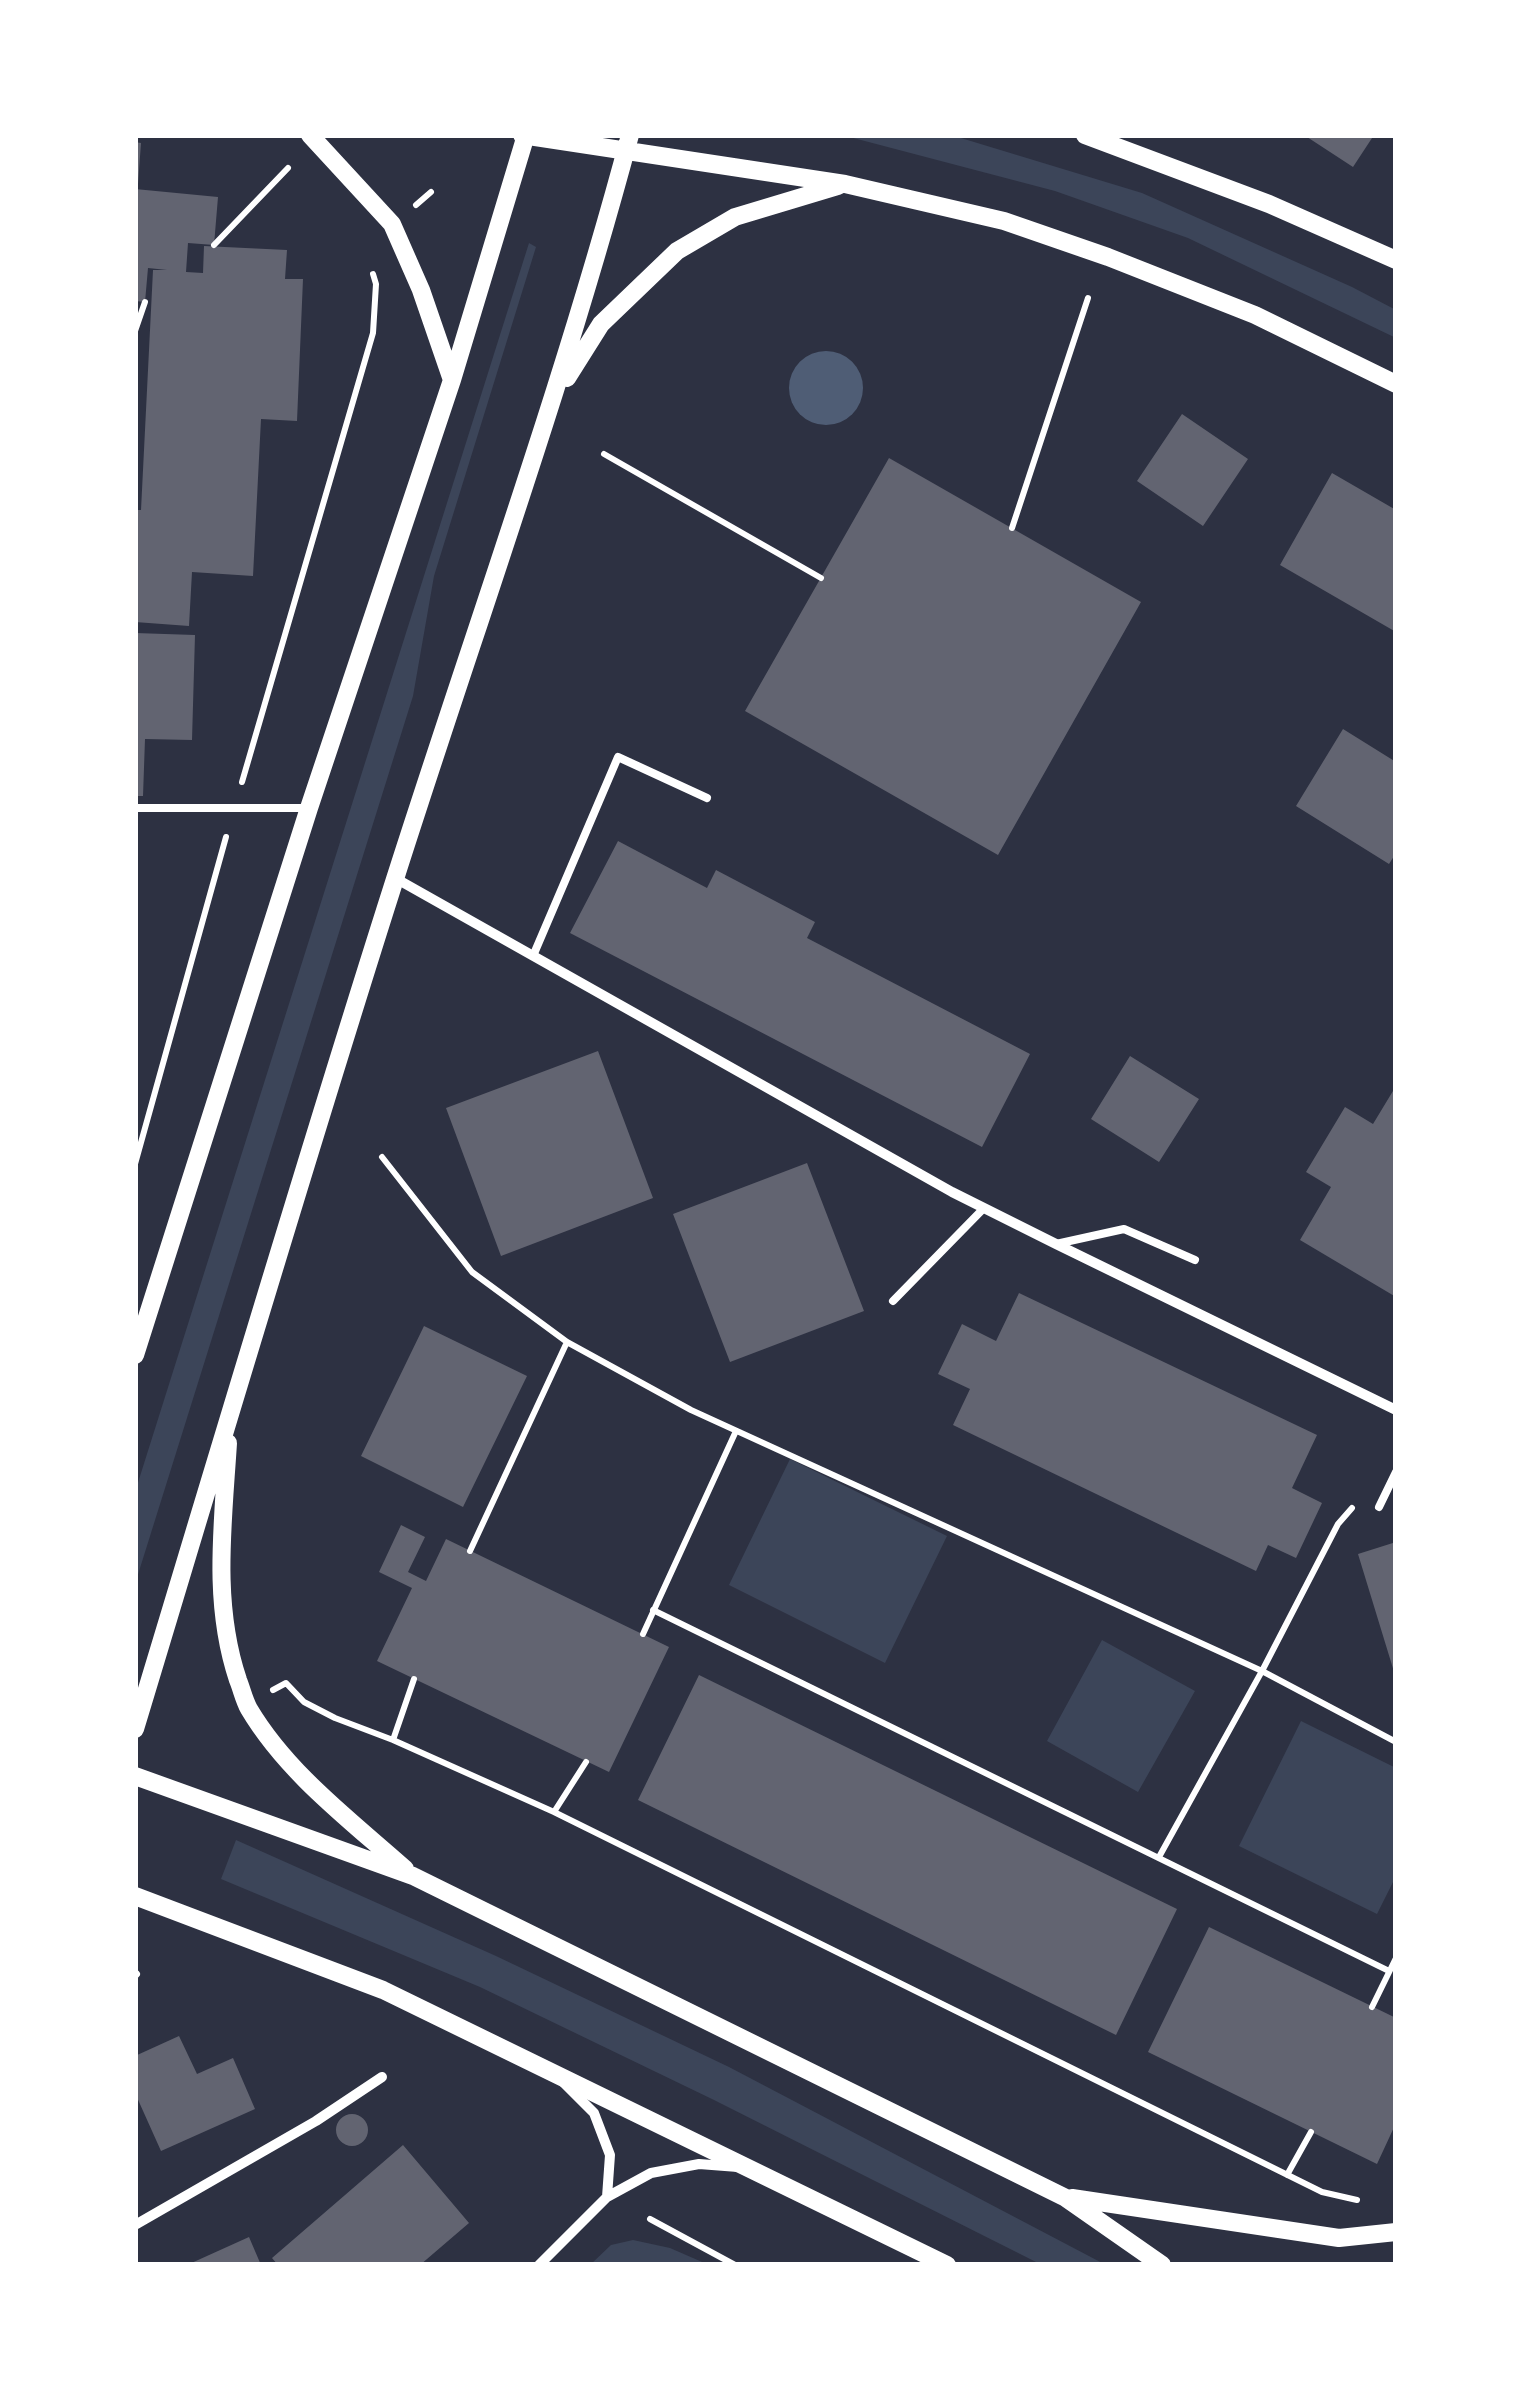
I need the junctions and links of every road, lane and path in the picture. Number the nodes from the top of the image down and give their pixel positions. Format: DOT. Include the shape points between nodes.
graph roads {
  1 [pos="310,135"];
  2 [pos="524,135"];
  3 [pos="1086,135"];
  4 [pos="628,143"];
  5 [pos="288,168"];
  6 [pos="845,184"];
  7 [pos="431,192"];
  8 [pos="392,224"];
  9 [pos="214,245"];
  10 [pos="1396,260"];
  11 [pos="371,268"];
  12 [pos="1088,298"];
  13 [pos="145,302"];
  14 [pos="135,331"];
  15 [pos="452,380"];
  16 [pos="1396,384"];
  17 [pos="553,400"];
  18 [pos="604,454"];
  19 [pos="1012,528"];
  20 [pos="820,578"];
  21 [pos="707,798"];
  22 [pos="135,808"];
  23 [pos="234,808"];
  24 [pos="309,808"];
  25 [pos="396,878"];
  26 [pos="534,956"];
  27 [pos="146,1128"];
  28 [pos="135,1129"];
  29 [pos="382,1157"];
  30 [pos="135,1164"];
  31 [pos="984,1208"];
  32 [pos="1056,1244"];
  33 [pos="1195,1260"];
  34 [pos="893,1301"];
  35 [pos="567,1342"];
  36 [pos="135,1355"];
  37 [pos="230,1410"];
  38 [pos="1396,1410"];
  39 [pos="736,1431"];
  40 [pos="1396,1472"];
  41 [pos="1362,1495"];
  42 [pos="1379,1507"];
  43 [pos="470,1551"];
  44 [pos="653,1610"];
  45 [pos="642,1634"];
  46 [pos="1262,1672"];
  47 [pos="414,1679"];
  48 [pos="286,1682"];
  49 [pos="135,1729"];
  50 [pos="393,1740"];
  51 [pos="1396,1742"];
  52 [pos="586,1762"];
  53 [pos="135,1776"];
  54 [pos="554,1812"];
  55 [pos="1159,1857"];
  56 [pos="412,1876"];
  57 [pos="135,1896"];
  58 [pos="1396,1958"];
  59 [pos="1390,1971"];
  60 [pos="1372,2007"];
  61 [pos="556,2074"];
  62 [pos="382,2077"];
  63 [pos="1311,2132"];
  64 [pos="751,2168"];
  65 [pos="1287,2176"];
  66 [pos="607,2197"];
  67 [pos="1066,2198"];
  68 [pos="1365,2202"];
  69 [pos="650,2220"];
  70 [pos="135,2225"];
  71 [pos="1396,2232"];
  72 [pos="539,2265"];
  73 [pos="735,2265"];
  74 [pos="947,2265"];
  75 [pos="1162,2265"];
  1 -- 8 [label="street"];
  2 -- 4 [label="street"];
  2 -- 15 [label="street"];
  3 -- 10 [label="street"];
  4 -- 6 [label="street"];
  4 -- 17 [label="street"];
  5 -- 9 [label="path"];
  6 -- 16 [label="street" via="1004,220 1255,315"];
  6 -- 17 [label="street" via="735,217 678,251 601,324"];
  7 -- 8 [label="path"];
  8 -- 15 [label="street"];
  11 -- 23 [label="path" via="373,333"];
  12 -- 19 [label="path"];
  13 -- 14 [label="path"];
  15 -- 24 [label="street"];
  17 -- 25 [label="street"];
  18 -- 20 [label="path"];
  21 -- 26 [label="lane" via="618,757"];
  22 -- 23 [label="lane"];
  23 -- 24 [label="lane"];
  23 -- 27 [label="path"];
  24 -- 36 [label="street"];
  25 -- 26 [label="street"];
  25 -- 37 [label="street"];
  26 -- 31 [label="street"];
  27 -- 28 [label="path"];
  27 -- 30 [label="path"];
  29 -- 35 [label="path" via="472,1272"];
  31 -- 32 [label="street"];
  31 -- 34 [label="lane"];
  32 -- 33 [label="lane" via="1124,1229"];
  32 -- 38 [label="street"];
  35 -- 39 [label="path"];
  35 -- 43 [label="path"];
  37 -- 49 [label="street"];
  37 -- 56 [label="street" via="221,1594 228,1650 247,1705 306,1780"];
  39 -- 44 [label="path"];
  39 -- 46 [label="path"];
  40 -- 42 [label="lane"];
  41 -- 46 [label="path" via="1338,1524"];
  44 -- 45 [label="path"];
  44 -- 55 [label="path"];
  46 -- 51 [label="path"];
  46 -- 55 [label="path"];
  47 -- 50 [label="path"];
  48 -- 50 [label="path" via="304,1702"];
  50 -- 54 [label="path"];
  52 -- 54 [label="path"];
  53 -- 56 [label="street"];
  54 -- 65 [label="path"];
  55 -- 59 [label="path"];
  56 -- 67 [label="street"];
  57 -- 61 [label="street" via="383,1990"];
  58 -- 59 [label="path"];
  59 -- 60 [label="path"];
  61 -- 64 [label="street"];
  61 -- 66 [label="street" via="594,2114 610,2155"];
  62 -- 70 [label="street"];
  63 -- 65 [label="path"];
  64 -- 66 [label="street" via="699,2164 652,2173"];
  64 -- 74 [label="street"];
  65 -- 68 [label="path"];
  66 -- 72 [label="street"];
  67 -- 71 [label="street" via="1339,2238"];
  67 -- 75 [label="street"];
  69 -- 73 [label="path"];
}
